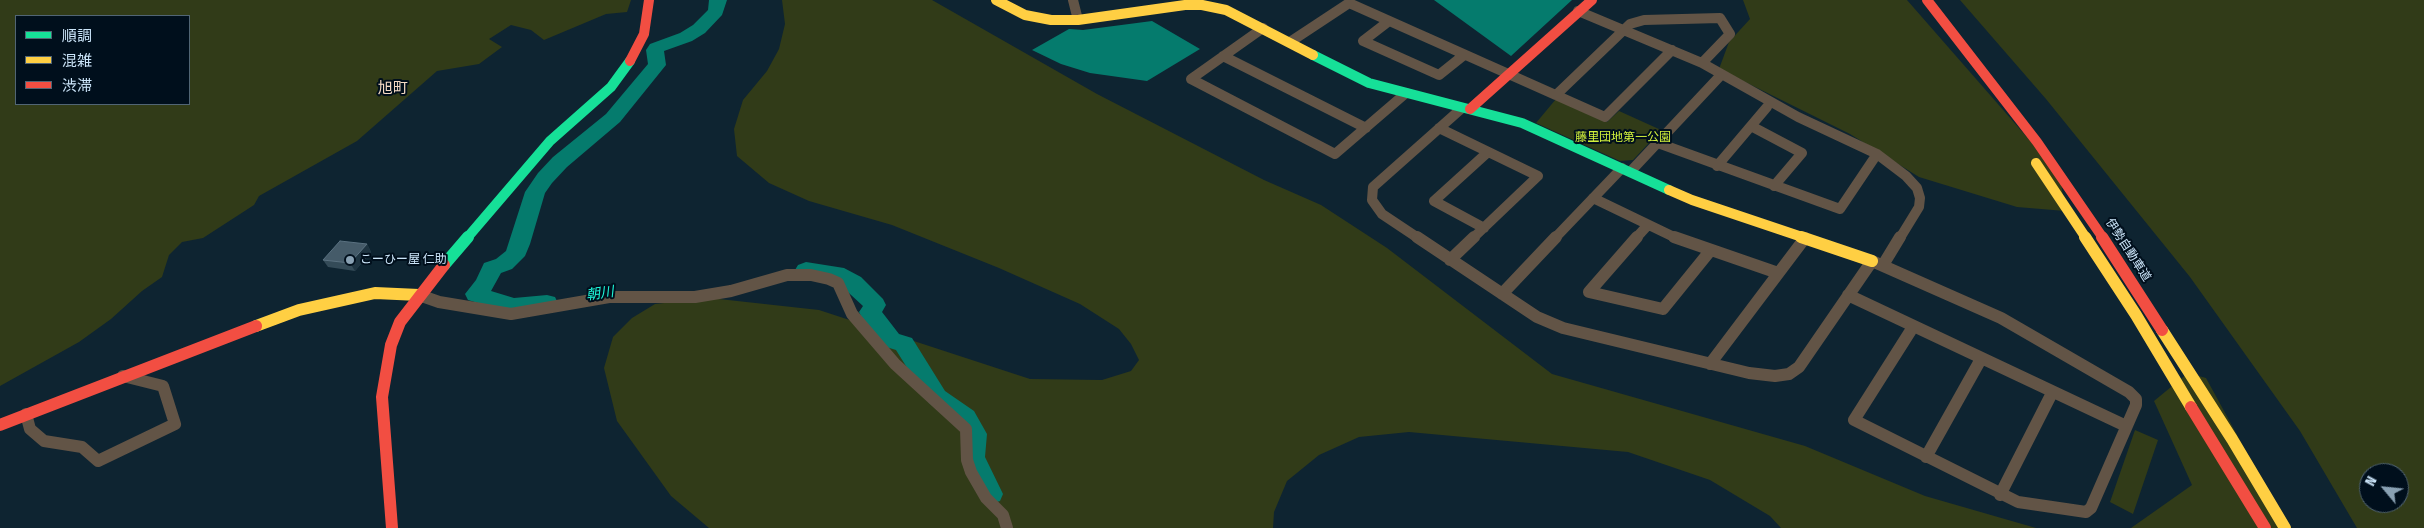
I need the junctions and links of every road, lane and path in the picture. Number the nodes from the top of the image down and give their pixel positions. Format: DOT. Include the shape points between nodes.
graph roads {
  1 [pos="649,0"];
  2 [pos="996,0"];
  3 [pos="1072,0"];
  4 [pos="1592,0"];
  5 [pos="1914,0"];
  6 [pos="1927,0"];
  7 [pos="1578,11"];
  8 [pos="1078,20"];
  9 [pos="1389,21"];
  10 [pos="1263,28"];
  11 [pos="1624,30"];
  12 [pos="1290,42"];
  13 [pos="1672,50"];
  14 [pos="1464,55"];
  15 [pos="1223,56"];
  16 [pos="1702,63"];
  17 [pos="1508,74"];
  18 [pos="1721,75"];
  19 [pos="1406,93"];
  20 [pos="1556,95"];
  21 [pos="1767,107"];
  22 [pos="1466,109"];
  23 [pos="1751,126"];
  24 [pos="2010,127"];
  25 [pos="1366,128"];
  26 [pos="1439,128"];
  27 [pos="1658,143"];
  28 [pos="2027,150"];
  29 [pos="1488,152"];
  30 [pos="1877,154"];
  31 [pos="1717,166"];
  32 [pos="1626,170"];
  33 [pos="1774,186"];
  34 [pos="1593,198"];
  35 [pos="1648,226"];
  36 [pos="1484,228"];
  37 [pos="1805,238"];
  38 [pos="1710,251"];
  39 [pos="1450,260"];
  40 [pos="1877,263"];
  41 [pos="1778,272"];
  42 [pos="1502,294"];
  43 [pos="1848,294"];
  44 [pos="418,295"];
  45 [pos="1913,327"];
  46 [pos="1981,359"];
  47 [pos="1710,364"];
  48 [pos="123,376"];
  49 [pos="2052,393"];
  50 [pos="26,414"];
  51 [pos="0,425"];
  52 [pos="2126,426"];
  53 [pos="1926,456"];
  54 [pos="2000,495"];
  55 [pos="392,528"];
  56 [pos="1007,528"];
  57 [pos="2264,528"];
  58 [pos="2285,528"];
  1 -- 44 [label="main road" via="644,34 626,69 611,87 550,141"];
  2 -- 8 [label="main road" via="1033,17"];
  3 -- 8 [label="street"];
  4 -- 7 [label="main road"];
  5 -- 24 [label="main road"];
  6 -- 58 [label="main road, 伊勢自動車道" via="2037,142 2092,221 2232,438"];
  7 -- 11 [label="street"];
  7 -- 17 [label="main road"];
  8 -- 10 [label="main road" via="1194,5 1232,12"];
  9 -- 12 [label="street" via="1349,2"];
  9 -- 14 [label="street"];
  9 -- 14 [label="street" via="1363,40 1439,75"];
  10 -- 12 [label="main road"];
  10 -- 15 [label="street"];
  11 -- 13 [label="street"];
  11 -- 16 [label="street" via="1630,24 1644,20 1720,18 1730,34"];
  11 -- 20 [label="street"];
  12 -- 19 [label="main road" via="1356,77"];
  13 -- 16 [label="street"];
  13 -- 20 [label="street" via="1605,117"];
  14 -- 17 [label="street"];
  15 -- 25 [label="street"];
  15 -- 25 [label="street" via="1191,79 1334,154"];
  16 -- 18 [label="street"];
  17 -- 20 [label="street"];
  17 -- 22 [label="main road"];
  18 -- 27 [label="street"];
  18 -- 30 [label="street" via="1798,117"];
  19 -- 22 [label="main road"];
  19 -- 25 [label="street"];
  21 -- 23 [label="street"];
  22 -- 26 [label="street"];
  22 -- 32 [label="main road" via="1522,123"];
  23 -- 31 [label="street"];
  23 -- 33 [label="street" via="1802,153"];
  26 -- 29 [label="street"];
  26 -- 39 [label="street" via="1381,179 1371,193 1382,214"];
  27 -- 31 [label="street"];
  27 -- 32 [label="street"];
  28 -- 57 [label="main road" via="2136,315"];
  29 -- 36 [label="street" via="1434,201"];
  29 -- 36 [label="street" via="1538,176"];
  30 -- 33 [label="street" via="1840,209"];
  30 -- 40 [label="street" via="1906,176 1917,188 1920,198 1915,215"];
  31 -- 33 [label="street"];
  32 -- 34 [label="street"];
  32 -- 37 [label="main road" via="1699,203"];
  34 -- 35 [label="street"];
  34 -- 42 [label="street"];
  35 -- 38 [label="street"];
  35 -- 38 [label="street" via="1589,292 1663,309"];
  36 -- 39 [label="street"];
  37 -- 40 [label="main road"];
  37 -- 41 [label="street"];
  38 -- 41 [label="street"];
  39 -- 42 [label="street"];
  40 -- 43 [label="street"];
  40 -- 52 [label="street" via="2001,318 2129,392 2136,405"];
  41 -- 47 [label="street"];
  42 -- 47 [label="street" via="1550,323"];
  43 -- 45 [label="street"];
  43 -- 47 [label="street" via="1799,367 1789,374 1749,373"];
  44 -- 48 [label="main road" via="375,293 313,306 270,319"];
  44 -- 55 [label="main road" via="395,332 382,397"];
  44 -- 56 [label="street" via="468,308 511,314 609,297 695,298 731,292 786,275 829,279 838,283 852,314 895,364 966,429 967,460 971,472 986,498 1003,514"];
  45 -- 46 [label="street"];
  45 -- 53 [label="street" via="1854,420"];
  46 -- 49 [label="street"];
  46 -- 53 [label="street"];
  48 -- 50 [label="main road"];
  48 -- 50 [label="street" via="163,386 175,424 98,461 82,447 44,441 30,429"];
  49 -- 52 [label="street"];
  49 -- 54 [label="street"];
  50 -- 51 [label="main road"];
  52 -- 54 [label="street" via="2091,508 2086,512 2036,506"];
  53 -- 54 [label="street"];
}
